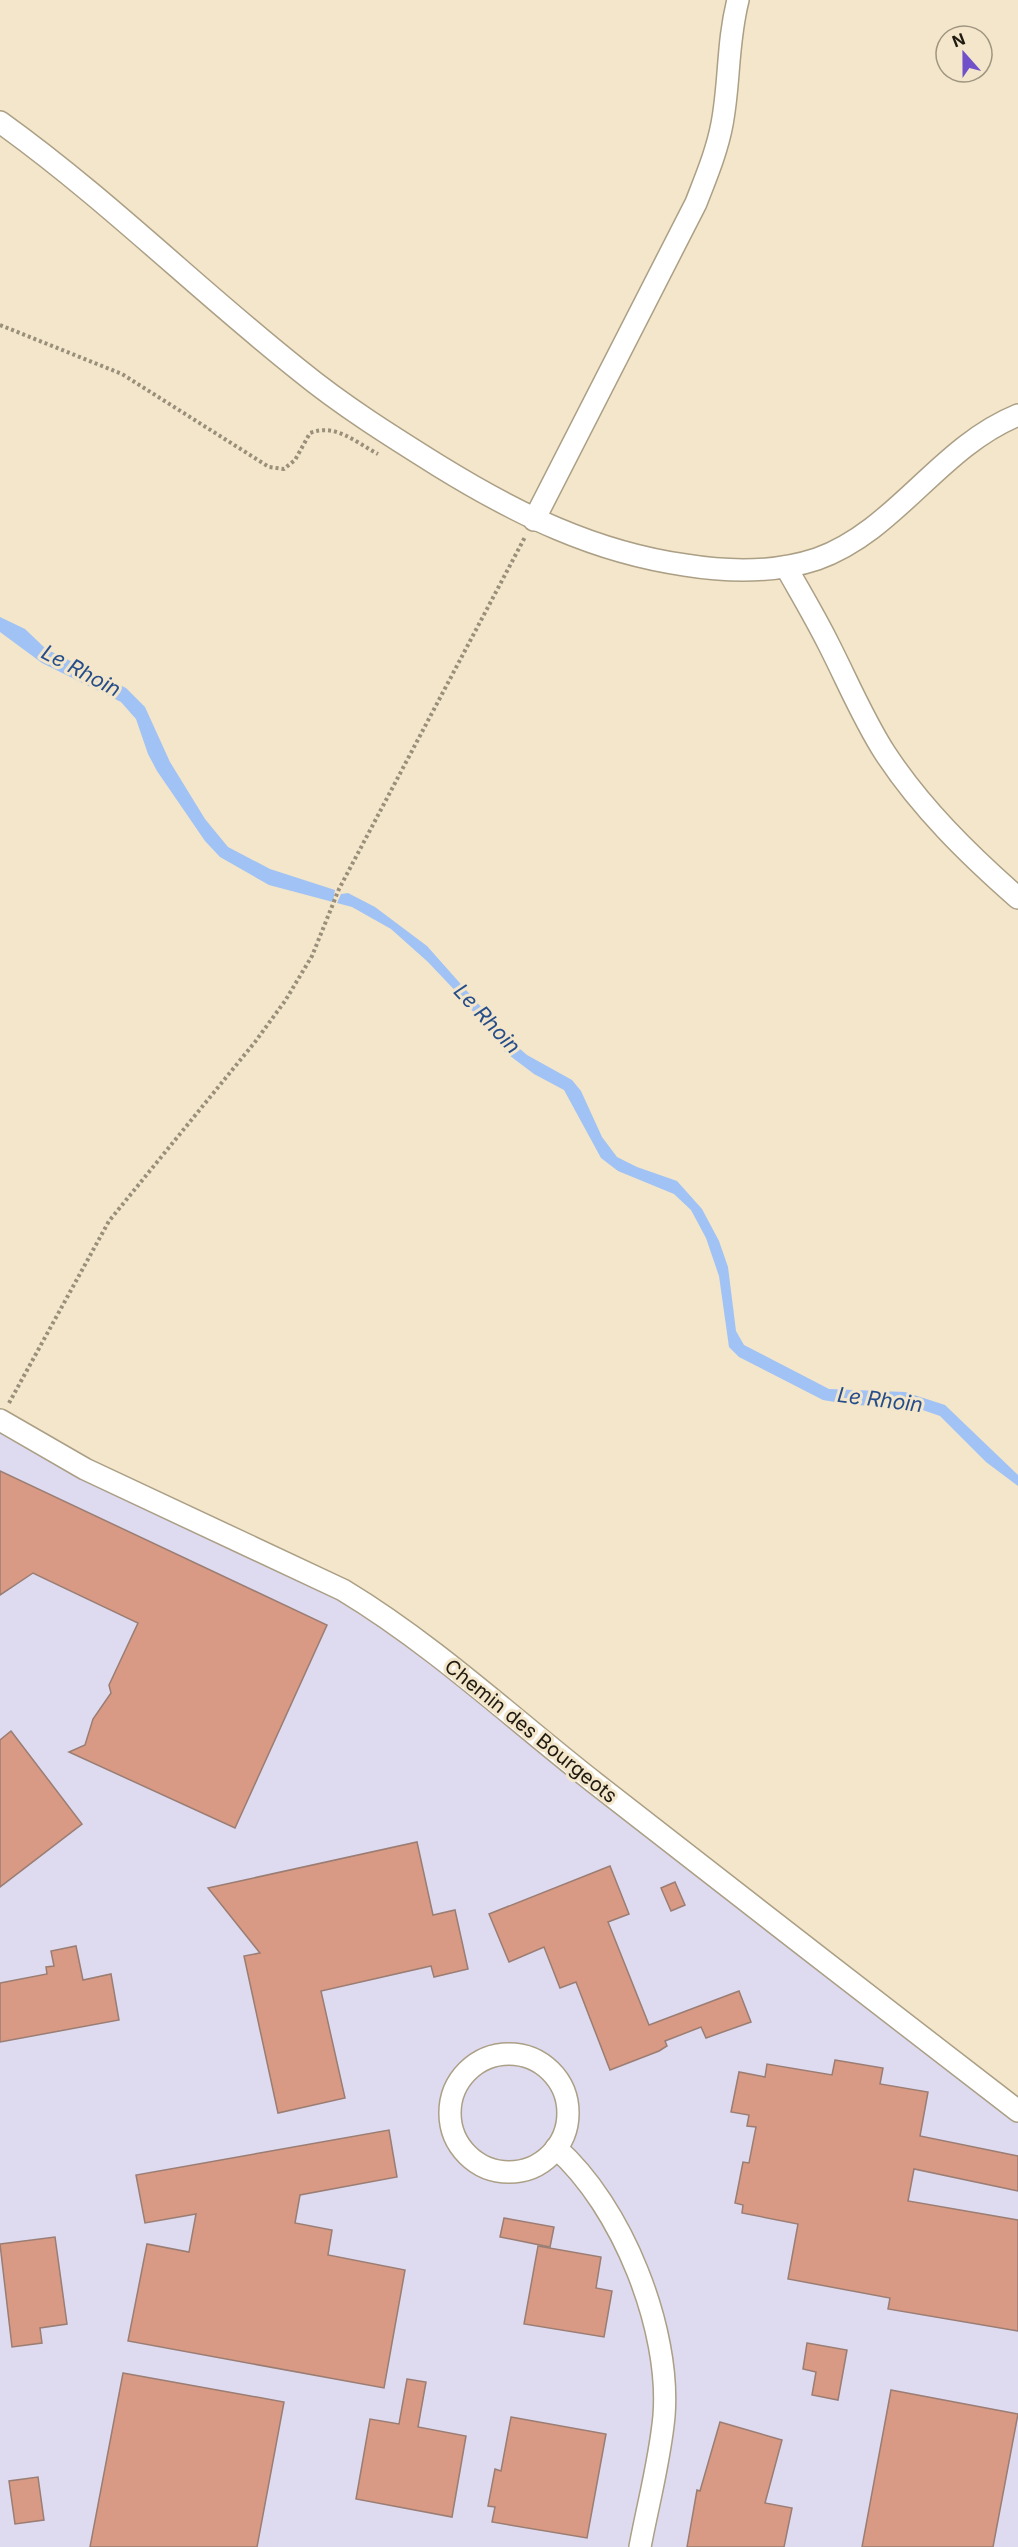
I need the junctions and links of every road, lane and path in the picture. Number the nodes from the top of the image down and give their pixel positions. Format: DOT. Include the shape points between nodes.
graph roads {
  1 [pos="738,0"];
  2 [pos="0,122"];
  3 [pos="0,325"];
  4 [pos="1018,415"];
  5 [pos="382,457"];
  6 [pos="534,520"];
  7 [pos="514,533"];
  8 [pos="524,539"];
  9 [pos="786,567"];
  10 [pos="1018,898"];
  11 [pos="0,1419"];
  12 [pos="1018,2111"];
  13 [pos="556,2148"];
  14 [pos="640,2547"];
  1 -- 6 [label="street" via="730,36 722,123 696,203"];
  2 -- 6 [label="street" via="67,172 339,401 471,486"];
  3 -- 5 [label="path" via="122,374 269,467 284,470 295,460 310,433 332,428"];
  4 -- 9 [label="street" via="960,449 864,534 841,549"];
  6 -- 8 [label="path"];
  6 -- 9 [label="street" via="601,547 655,561 741,570"];
  7 -- 8 [label="path"];
  8 -- 11 [label="path" via="339,889 312,956 255,1042 109,1221"];
  9 -- 10 [label="street" via="866,722 891,761 940,822"];
  11 -- 12 [label="street, Chemin des Bourgeots" via="85,1469 343,1590 372,1608"];
  13 -- 13 [label="street" via="566,2129 568,2108 559,2081 550,2070 525,2056 497,2055 471,2067 461,2078 450,2103 449,2118 459,2145 479,2164 492,2170 521,2171 547,2158"];
  13 -- 14 [label="street" via="594,2187 616,2223 652,2314 662,2364 664,2416"];
}
